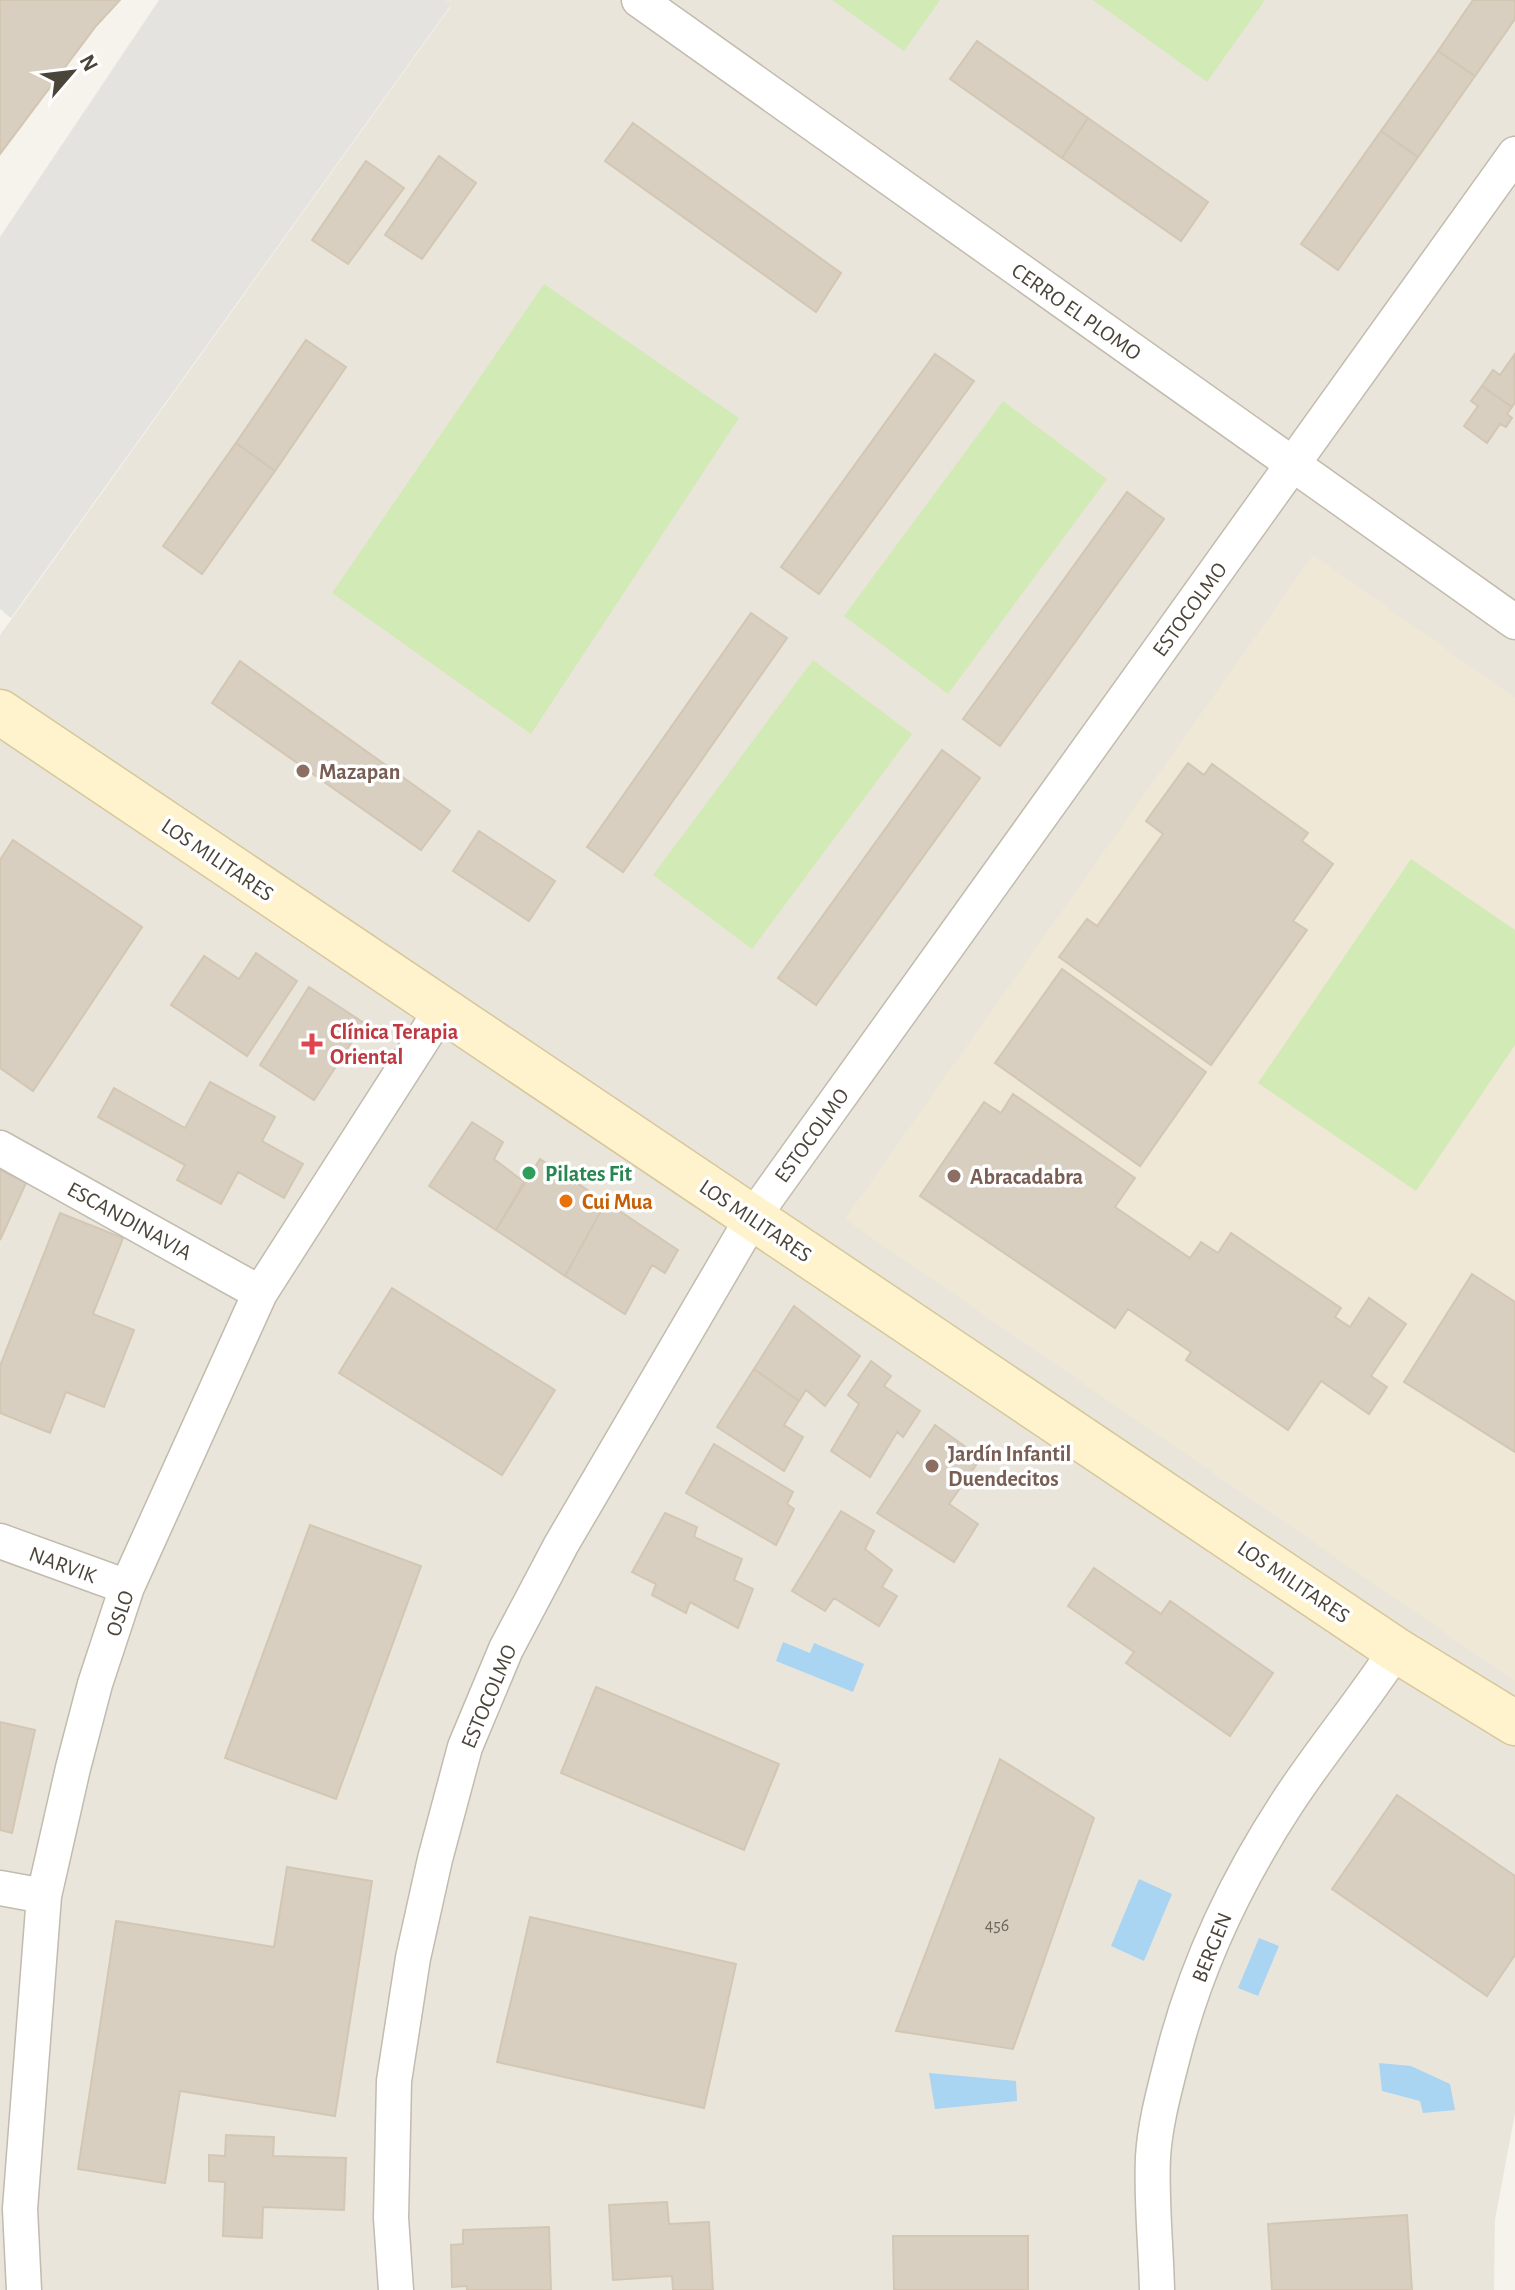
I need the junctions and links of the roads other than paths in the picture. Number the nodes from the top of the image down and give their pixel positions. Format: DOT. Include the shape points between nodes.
graph roads {
  1 [pos="639,0"];
  2 [pos="1515,154"];
  3 [pos="1293,464"];
  4 [pos="1515,622"];
  5 [pos="0,712"];
  6 [pos="442,1009"];
  7 [pos="0,1148"];
  8 [pos="753,1217"];
  9 [pos="260,1293"];
  10 [pos="0,1541"];
  11 [pos="127,1587"];
  12 [pos="1396,1650"];
  13 [pos="1515,1723"];
  14 [pos="0,1888"];
  15 [pos="44,1896"];
  16 [pos="10,2208"];
  17 [pos="24,2290"];
  18 [pos="396,2290"];
  19 [pos="1157,2290"];
  1 -- 3 [label="street, CERRO EL PLOMO"];
  2 -- 3 [label="street, ESTOCOLMO"];
  3 -- 4 [label="street, CERRO EL PLOMO"];
  3 -- 8 [label="street, ESTOCOLMO"];
  5 -- 6 [label="main road, LOS MILITARES"];
  6 -- 8 [label="main road, LOS MILITARES"];
  6 -- 9 [label="street, OSLO"];
  7 -- 9 [label="street, ESCANDINAVIA"];
  8 -- 12 [label="main road, LOS MILITARES"];
  8 -- 18 [label="street, ESTOCOLMO" via="553,1559 506,1649 465,1747 413,1958 394,2081 391,2218"];
  9 -- 11 [label="street, OSLO"];
  10 -- 11 [label="street, NARVIK"];
  11 -- 15 [label="street, OSLO" via="95,1684"];
  12 -- 13 [label="main road, LOS MILITARES"];
  12 -- 19 [label="street, BERGEN" via="1259,1848 1204,1959 1181,2023 1153,2156"];
  14 -- 15 [label="street"];
  15 -- 16 [label="street, OSLO"];
  16 -- 17 [label="street, OSLO"];
}
